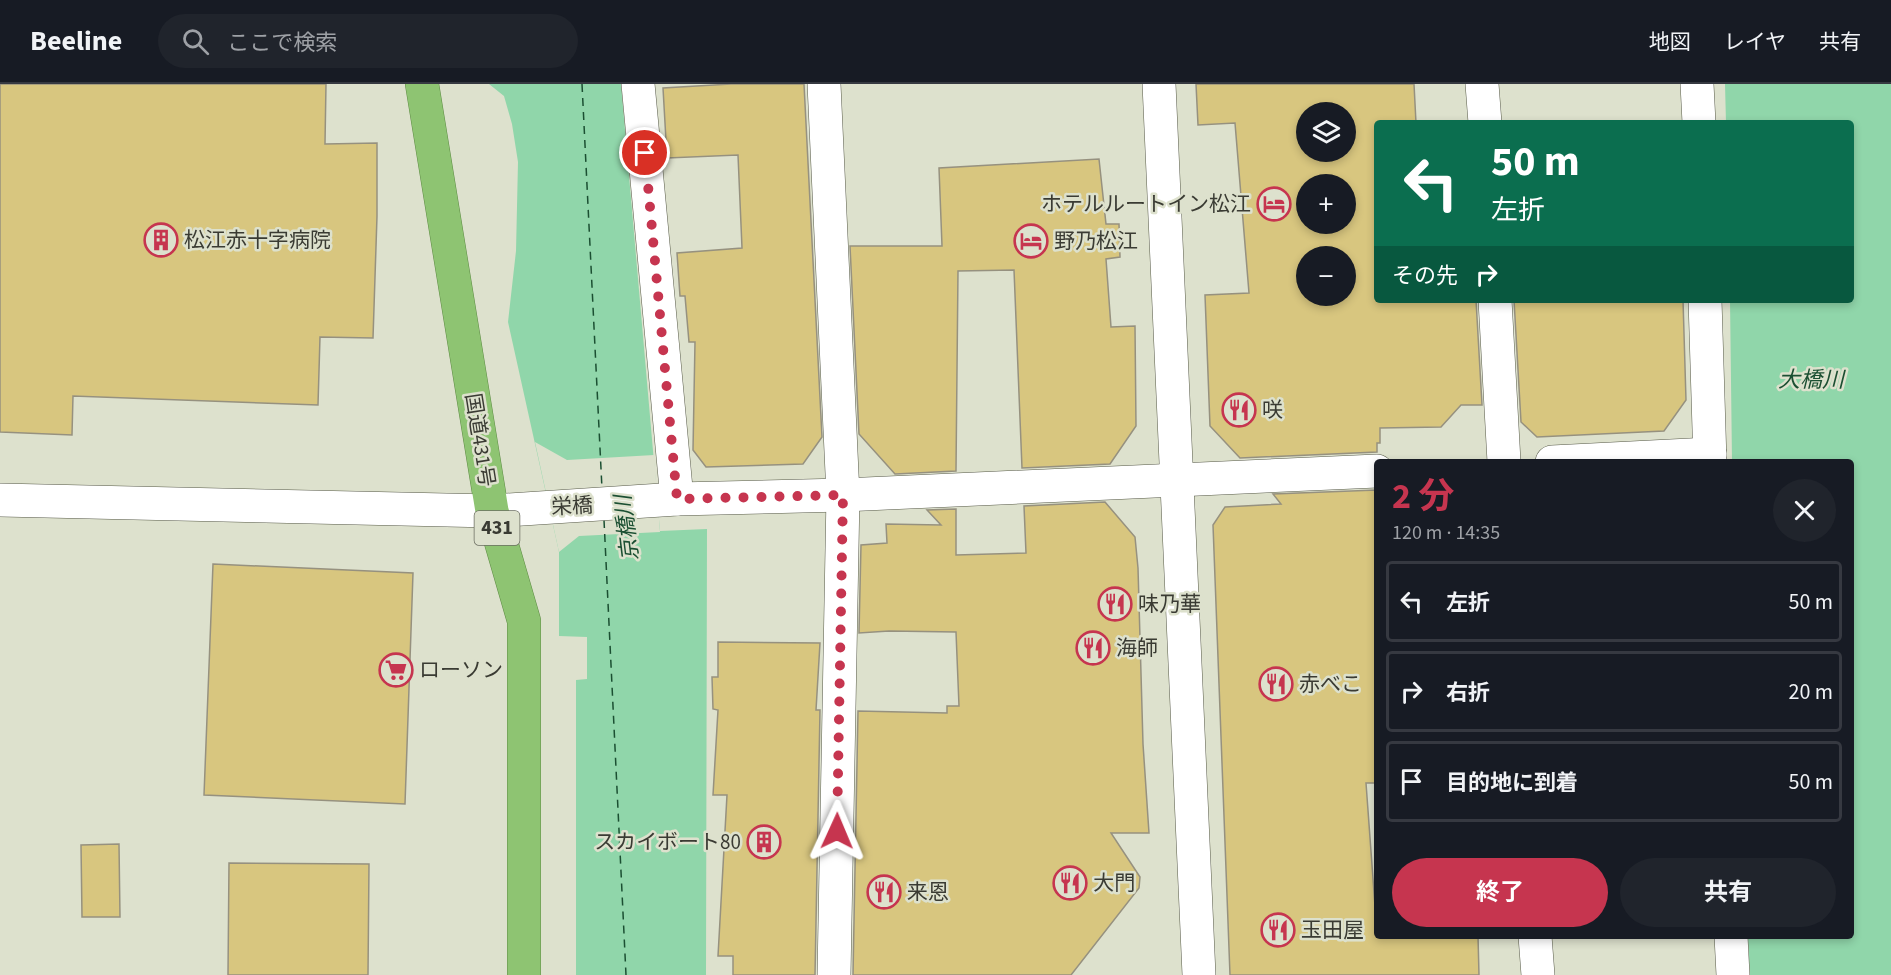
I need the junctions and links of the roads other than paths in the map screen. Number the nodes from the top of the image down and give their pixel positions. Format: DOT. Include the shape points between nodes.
graph roads {
  1 [pos="422,84"];
  2 [pos="638,84"];
  3 [pos="824,84"];
  4 [pos="1159,84"];
  5 [pos="1482,84"];
  6 [pos="1697,84"];
  7 [pos="1485,120"];
  8 [pos="1699,120"];
  9 [pos="1495,303"];
  10 [pos="1705,303"];
  11 [pos="1710,458"];
  12 [pos="1504,459"];
  13 [pos="1670,459"];
  14 [pos="1374,471"];
  15 [pos="1177,481"];
  16 [pos="843,495"];
  17 [pos="0,500"];
  18 [pos="671,500"];
  19 [pos="503,510"];
  20 [pos="1535,939"];
  21 [pos="1731,939"];
  22 [pos="524,975"];
  23 [pos="834,975"];
  24 [pos="1199,975"];
  25 [pos="1538,975"];
  26 [pos="1733,975"];
  1 -- 19 [label="highway, 国道431号 / 431"];
  2 -- 18 [label="street"];
  3 -- 16 [label="street"];
  4 -- 15 [label="street"];
  5 -- 7 [label="street"];
  6 -- 8 [label="street"];
  9 -- 12 [label="street"];
  10 -- 11 [label="street"];
  11 -- 13 [label="street"];
  14 -- 15 [label="street, 栄橋"];
  15 -- 16 [label="street, 栄橋"];
  15 -- 24 [label="street"];
  16 -- 18 [label="street, 栄橋"];
  16 -- 23 [label="street"];
  17 -- 19 [label="street, 栄橋"];
  18 -- 19 [label="street, 栄橋"];
  19 -- 22 [label="highway, 国道431号 / 431" via="524,621"];
  20 -- 25 [label="street"];
  21 -- 26 [label="street"];
}
